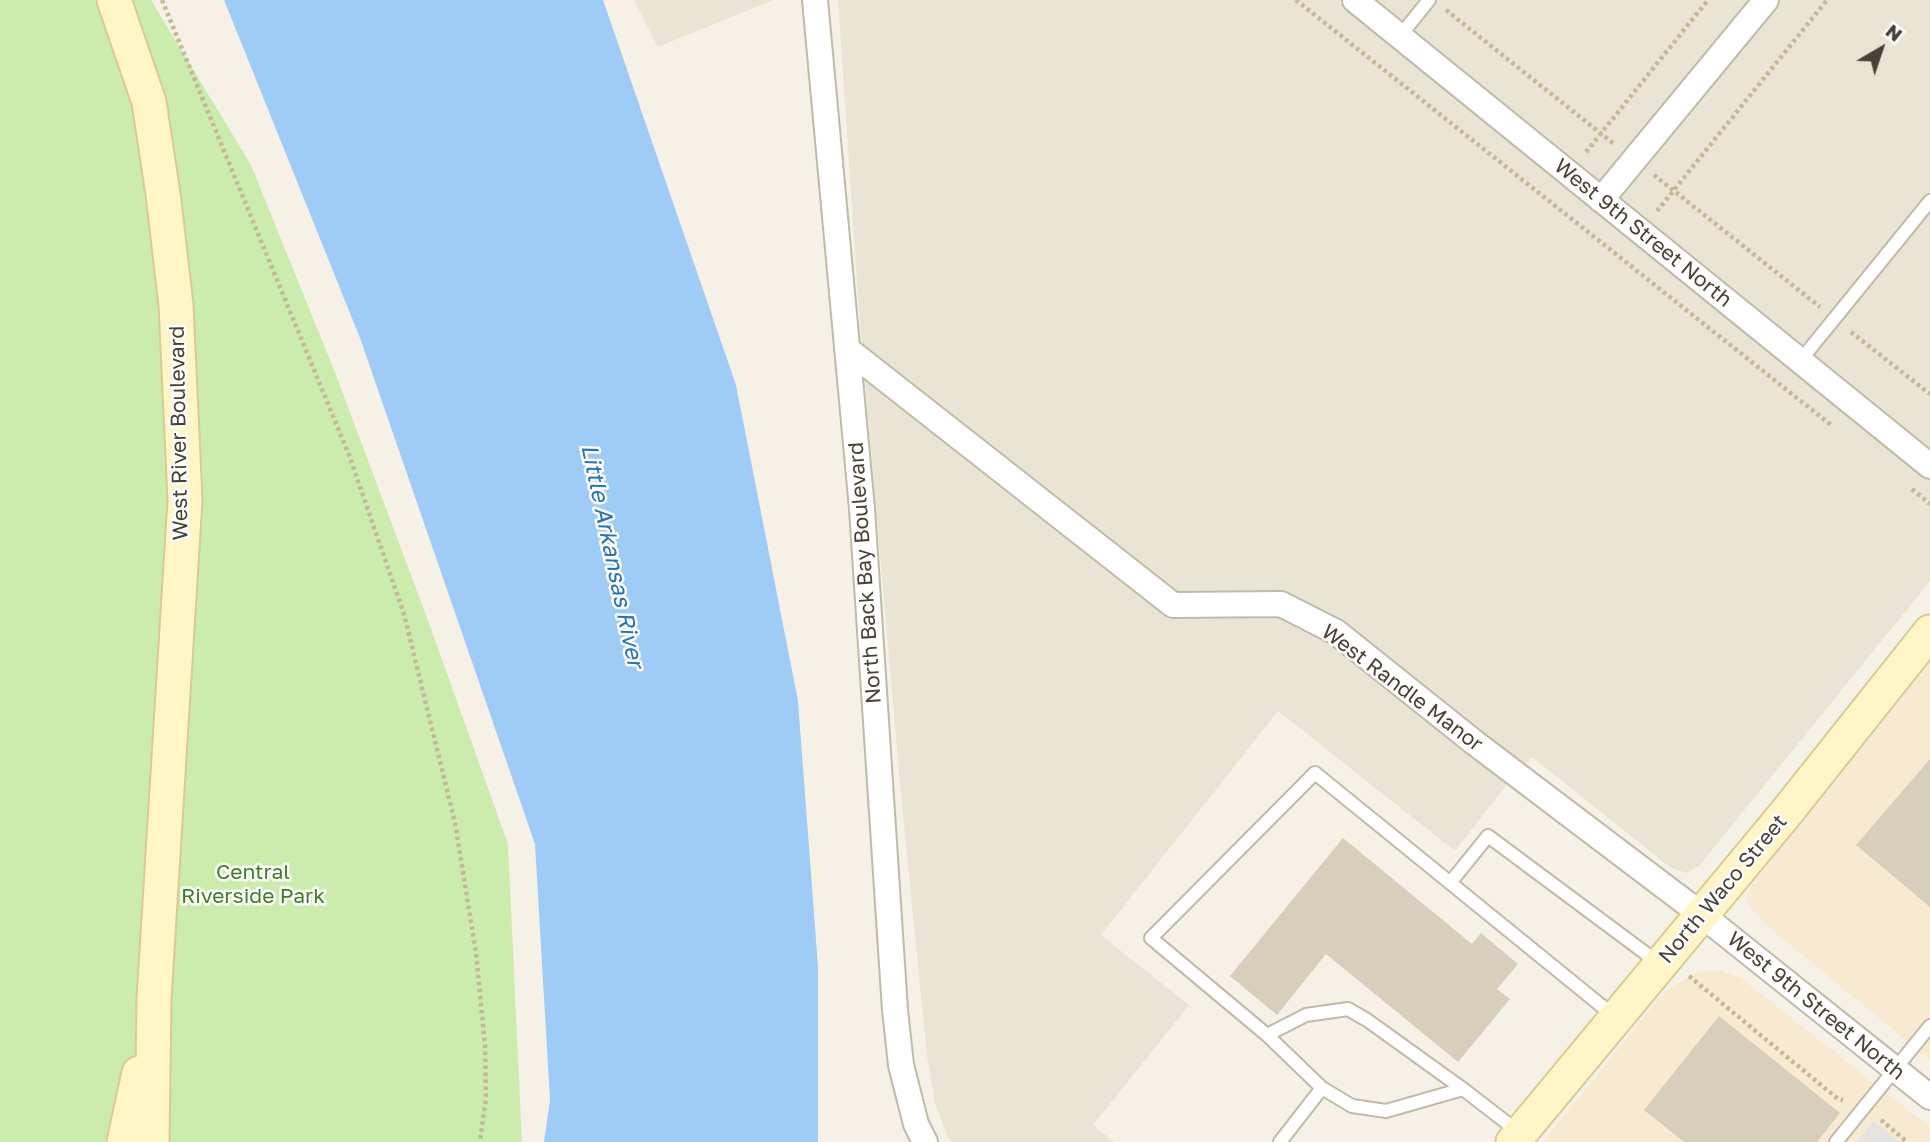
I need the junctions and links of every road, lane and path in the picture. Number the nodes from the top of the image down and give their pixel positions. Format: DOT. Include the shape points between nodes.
graph roads {
  1 [pos="114,0"];
  2 [pos="162,0"];
  3 [pos="815,0"];
  4 [pos="1296,0"];
  5 [pos="1355,0"];
  6 [pos="1430,0"];
  7 [pos="1708,0"];
  8 [pos="1766,0"];
  9 [pos="1827,0"];
  10 [pos="1444,8"];
  11 [pos="1400,36"];
  12 [pos="1601,134"];
  13 [pos="1634,159"];
  14 [pos="1569,173"];
  15 [pos="1673,190"];
  16 [pos="1548,200"];
  17 [pos="1601,200"];
  18 [pos="1930,201"];
  19 [pos="1645,235"];
  20 [pos="1630,265"];
  21 [pos="1835,318"];
  22 [pos="847,349"];
  23 [pos="1800,360"];
  24 [pos="1930,394"];
  25 [pos="1833,427"];
  26 [pos="1930,466"];
  27 [pos="1909,487"];
  28 [pos="1930,504"];
  29 [pos="1930,632"];
  30 [pos="1450,883"];
  31 [pos="1702,915"];
  32 [pos="1673,969"];
  33 [pos="154,999"];
  34 [pos="1616,1017"];
  35 [pos="1930,1026"];
  36 [pos="1267,1035"];
  37 [pos="1895,1069"];
  38 [pos="1322,1088"];
  39 [pos="1463,1089"];
  40 [pos="1930,1097"];
  41 [pos="1864,1107"];
  42 [pos="1516,1138"];
  43 [pos="124,1142"];
  44 [pos="152,1142"];
  45 [pos="480,1142"];
  46 [pos="925,1142"];
  47 [pos="1280,1142"];
  48 [pos="1836,1142"];
  49 [pos="1908,1142"];
  1 -- 33 [label="street, West River Boulevard" via="149,102 163,194 176,304 185,500"];
  2 -- 45 [label="path" via="349,455 404,614 455,823 476,953 485,1045 486,1097"];
  3 -- 22 [label="street, North Back Bay Boulevard"];
  4 -- 16 [label="path"];
  5 -- 11 [label="street, West 9th Street North"];
  6 -- 11 [label="lane"];
  7 -- 12 [label="path"];
  8 -- 13 [label="street"];
  9 -- 15 [label="path"];
  10 -- 12 [label="path"];
  11 -- 14 [label="street, West 9th Street North"];
  12 -- 13 [label="path"];
  12 -- 14 [label="path"];
  13 -- 15 [label="path"];
  13 -- 17 [label="street"];
  14 -- 16 [label="path"];
  14 -- 17 [label="street, West 9th Street North"];
  15 -- 19 [label="path"];
  15 -- 21 [label="path"];
  16 -- 20 [label="path"];
  17 -- 19 [label="street, West 9th Street North"];
  18 -- 21 [label="lane"];
  19 -- 20 [label="path"];
  19 -- 23 [label="street, West 9th Street North"];
  20 -- 25 [label="path"];
  21 -- 23 [label="lane"];
  21 -- 24 [label="path"];
  22 -- 31 [label="street, West Randle Manor" via="1172,605 1281,604 1336,632"];
  22 -- 46 [label="street, North Back Bay Boulevard" via="895,1010 901,1065"];
  23 -- 26 [label="street, West 9th Street North"];
  27 -- 28 [label="path"];
  29 -- 31 [label="street, North Waco Street"];
  30 -- 32 [label="lane" via="1488,836"];
  30 -- 34 [label="lane"];
  30 -- 36 [label="lane" via="1315,773 1151,938"];
  31 -- 32 [label="street, North Waco Street"];
  31 -- 37 [label="street, West 9th Street North"];
  32 -- 34 [label="street, North Waco Street"];
  32 -- 41 [label="path" via="1838,1099"];
  33 -- 43 [label="street, West River Boulevard"];
  33 -- 44 [label="street, West River Boulevard"];
  34 -- 42 [label="street, North Waco Street"];
  35 -- 37 [label="lane"];
  36 -- 38 [label="lane"];
  36 -- 39 [label="lane" via="1306,1015 1348,1009"];
  37 -- 40 [label="street, West 9th Street North"];
  37 -- 41 [label="lane"];
  38 -- 39 [label="lane" via="1352,1106 1386,1111"];
  38 -- 47 [label="lane"];
  39 -- 42 [label="lane"];
  41 -- 48 [label="lane"];
  41 -- 49 [label="path"];
}
